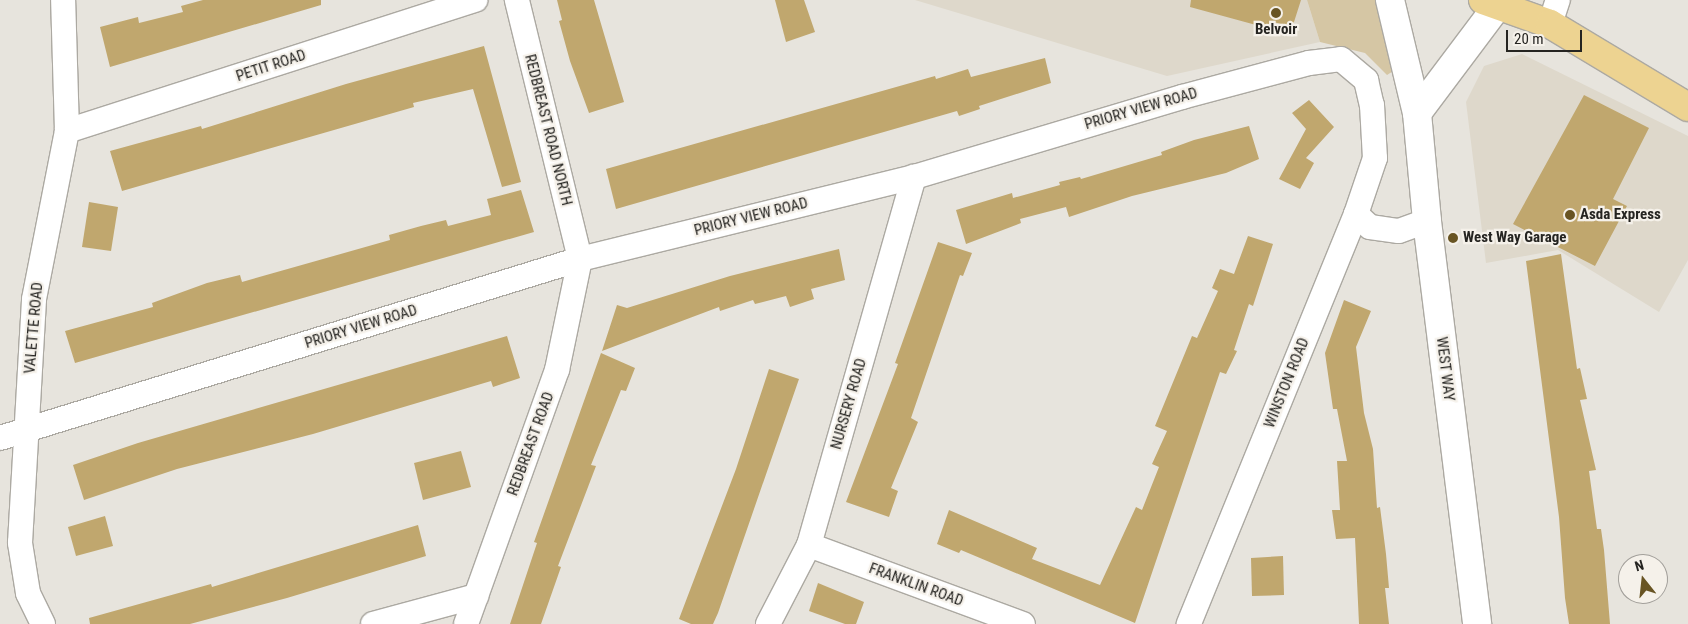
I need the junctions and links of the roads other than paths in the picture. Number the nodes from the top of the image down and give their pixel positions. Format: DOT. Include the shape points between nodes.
graph roads {
  1 [pos="63,0"];
  2 [pos="476,0"];
  3 [pos="517,0"];
  4 [pos="1390,0"];
  5 [pos="1491,3"];
  6 [pos="1554,12"];
  7 [pos="1688,107"];
  8 [pos="1418,113"];
  9 [pos="67,131"];
  10 [pos="914,176"];
  11 [pos="1356,214"];
  12 [pos="1427,221"];
  13 [pos="580,259"];
  14 [pos="26,431"];
  15 [pos="0,438"];
  16 [pos="809,545"];
  17 [pos="476,596"];
  18 [pos="43,624"];
  19 [pos="373,624"];
  20 [pos="466,624"];
  21 [pos="768,624"];
  22 [pos="1023,624"];
  23 [pos="1189,624"];
  24 [pos="1477,624"];
  1 -- 9 [label="street, VALETTE ROAD"];
  2 -- 9 [label="street, PETIT ROAD"];
  3 -- 13 [label="street, REDBREAST ROAD NORTH"];
  4 -- 8 [label="street, WEST WAY"];
  5 -- 6 [label="main road"];
  5 -- 8 [label="street"];
  6 -- 7 [label="main road"];
  8 -- 12 [label="street, WEST WAY"];
  9 -- 14 [label="street, VALETTE ROAD" via="34,299"];
  10 -- 11 [label="street, PRIORY VIEW ROAD" via="1182,97 1309,63 1341,59 1366,80 1372,105 1375,158"];
  10 -- 13 [label="street, PRIORY VIEW ROAD"];
  10 -- 16 [label="street, NURSERY ROAD"];
  11 -- 12 [label="street" via="1370,228 1400,231"];
  11 -- 23 [label="street, WINSTON ROAD"];
  12 -- 24 [label="street, WEST WAY"];
  13 -- 14 [label="street, PRIORY VIEW ROAD"];
  13 -- 17 [label="street, REDBREAST ROAD" via="557,370"];
  14 -- 15 [label="street, PRIORY VIEW ROAD"];
  14 -- 18 [label="street, VALETTE ROAD" via="20,543 28,593"];
  16 -- 21 [label="street, NURSERY ROAD"];
  16 -- 22 [label="street, FRANKLIN ROAD"];
  17 -- 19 [label="street"];
  17 -- 20 [label="street, REDBREAST ROAD"];
}
